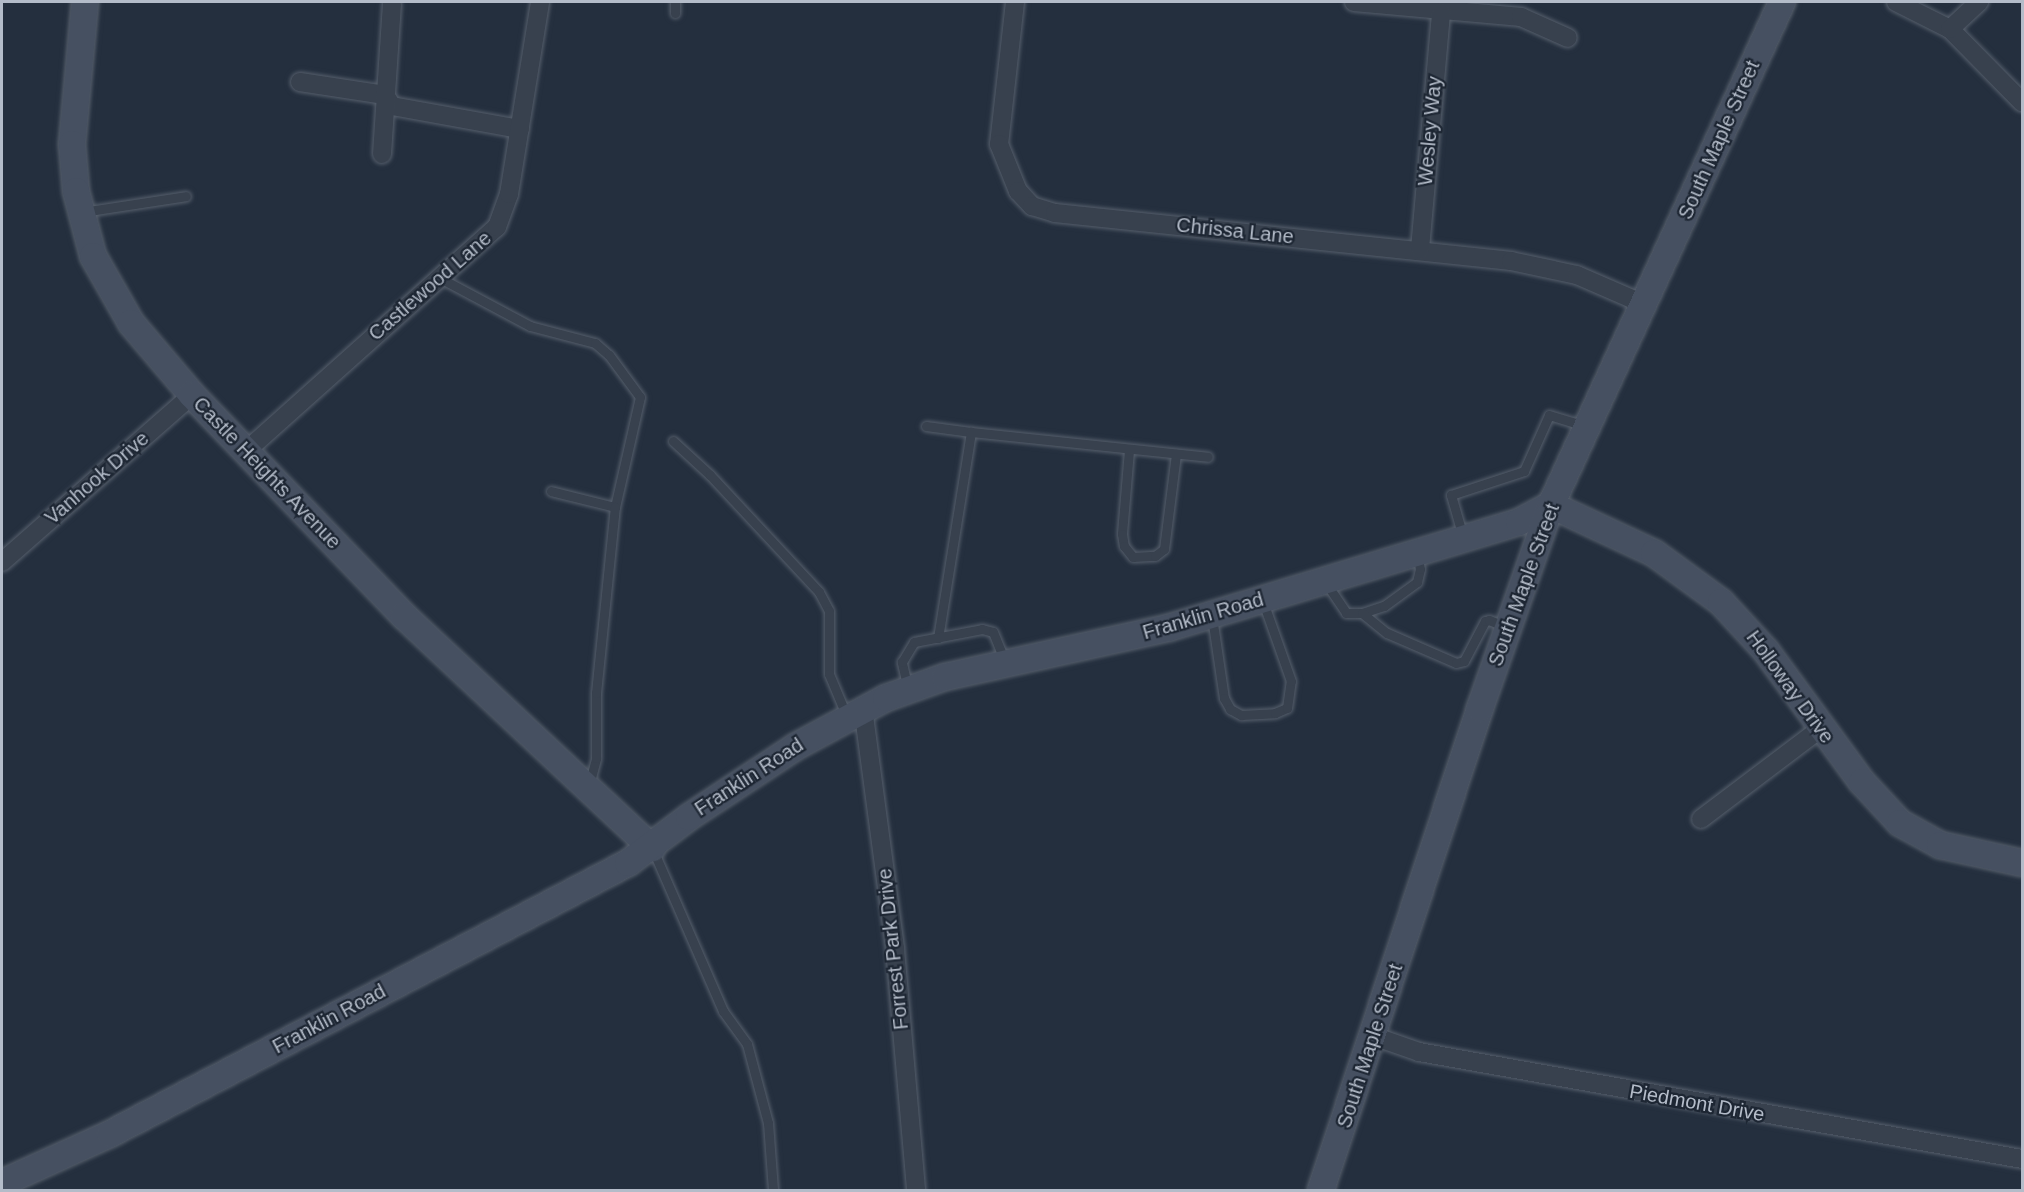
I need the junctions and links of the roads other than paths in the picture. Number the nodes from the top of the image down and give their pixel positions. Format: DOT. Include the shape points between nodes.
graph roads {
  1 [pos="86,2"];
  2 [pos="540,2"];
  3 [pos="675,2"];
  4 [pos="1015,2"];
  5 [pos="1354,2"];
  6 [pos="1782,2"];
  7 [pos="1896,2"];
  8 [pos="1979,2"];
  9 [pos="392,4"];
  10 [pos="1441,12"];
  11 [pos="675,13"];
  12 [pos="1950,29"];
  13 [pos="1568,38"];
  14 [pos="300,82"];
  15 [pos="385,95"];
  16 [pos="2022,102"];
  17 [pos="520,129"];
  18 [pos="382,154"];
  19 [pos="186,196"];
  20 [pos="80,212"];
  21 [pos="1420,249"];
  22 [pos="440,278"];
  23 [pos="1646,306"];
  24 [pos="192,395"];
  25 [pos="926,426"];
  26 [pos="1588,427"];
  27 [pos="971,432"];
  28 [pos="673,441"];
  29 [pos="1129,450"];
  30 [pos="245,452"];
  31 [pos="1176,454"];
  32 [pos="1208,457"];
  33 [pos="551,491"];
  34 [pos="1551,505"];
  35 [pos="615,507"];
  36 [pos="1464,538"];
  37 [pos="1416,553"];
  38 [pos="2,562"];
  39 [pos="1325,580"];
  40 [pos="1263,600"];
  41 [pos="1362,614"];
  42 [pos="1211,615"];
  43 [pos="1508,628"];
  44 [pos="938,638"];
  45 [pos="1006,664"];
  46 [pos="908,690"];
  47 [pos="855,713"];
  48 [pos="1820,729"];
  49 [pos="588,790"];
  50 [pos="1701,819"];
  51 [pos="652,848"];
  52 [pos="2022,862"];
  53 [pos="1373,1036"];
  54 [pos="2022,1159"];
  55 [pos="2,1183"];
  56 [pos="773,1191"];
  57 [pos="916,1191"];
  58 [pos="1321,1191"];
  1 -- 20 [label="street, Castle Heights Avenue" via="72,144"];
  2 -- 17 [label="street, Castlewood Lane"];
  3 -- 11 [label="lane"];
  4 -- 21 [label="street, Chrissa Lane" via="999,144 1017,191 1032,206 1055,213"];
  5 -- 10 [label="street"];
  6 -- 23 [label="street, South Maple Street"];
  7 -- 12 [label="street"];
  8 -- 12 [label="street"];
  9 -- 15 [label="street"];
  10 -- 13 [label="street" via="1521,17"];
  10 -- 21 [label="street, Wesley Way"];
  12 -- 16 [label="street"];
  14 -- 15 [label="street"];
  15 -- 17 [label="street" via="392,106"];
  15 -- 18 [label="street"];
  17 -- 22 [label="street, Castlewood Lane" via="505,212 484,240"];
  19 -- 20 [label="lane"];
  20 -- 24 [label="street, Castle Heights Avenue" via="93,256 115,299"];
  21 -- 23 [label="street, Chrissa Lane" via="1511,261 1577,275"];
  22 -- 30 [label="street, Castlewood Lane"];
  22 -- 35 [label="lane" via="530,326 595,343 609,356 640,397"];
  23 -- 26 [label="street, South Maple Street"];
  24 -- 30 [label="street, Castle Heights Avenue"];
  24 -- 38 [label="street, Vanhook Drive"];
  25 -- 27 [label="lane"];
  26 -- 34 [label="street, South Maple Street"];
  26 -- 36 [label="lane" via="1548,415 1524,471 1451,495"];
  27 -- 29 [label="lane"];
  27 -- 44 [label="lane"];
  28 -- 47 [label="lane" via="819,592 829,611 829,674"];
  29 -- 31 [label="lane"];
  29 -- 31 [label="lane" via="1122,534 1124,546 1133,557 1155,556 1167,542"];
  30 -- 49 [label="street, Castle Heights Avenue" via="404,616"];
  31 -- 32 [label="lane"];
  33 -- 35 [label="lane"];
  34 -- 36 [label="street, Franklin Road" via="1519,522"];
  34 -- 43 [label="street, South Maple Street"];
  34 -- 48 [label="street, Holloway Drive" via="1612,531 1700,584 1766,651"];
  35 -- 49 [label="lane" via="596,693 596,758"];
  36 -- 37 [label="street, Franklin Road"];
  37 -- 39 [label="street, Franklin Road"];
  37 -- 41 [label="lane" via="1420,569 1417,582 1384,606"];
  39 -- 40 [label="street, Franklin Road"];
  39 -- 41 [label="lane" via="1335,602 1346,613"];
  40 -- 42 [label="street, Franklin Road"];
  40 -- 42 [label="lane" via="1291,681 1287,708 1275,713 1241,715 1230,709 1222,689"];
  41 -- 43 [label="lane" via="1387,633 1456,663 1464,661 1485,621"];
  42 -- 45 [label="street, Franklin Road"];
  43 -- 53 [label="street, South Maple Street"];
  44 -- 45 [label="lane" via="982,629 993,632"];
  44 -- 46 [label="lane" via="914,642 906,651 902,662"];
  45 -- 46 [label="street, Franklin Road"];
  46 -- 47 [label="street, Franklin Road"];
  47 -- 51 [label="street, Franklin Road" via="795,747 689,817"];
  47 -- 57 [label="street, Forrest Park Drive" via="895,949"];
  48 -- 50 [label="street"];
  48 -- 52 [label="street, Holloway Drive" via="1880,804 1917,836 1953,849"];
  49 -- 51 [label="street, Castle Heights Avenue"];
  51 -- 55 [label="street, Franklin Road" via="110,1134"];
  51 -- 56 [label="lane" via="723,1011 747,1044 768,1123"];
  53 -- 54 [label="street, Piedmont Drive" via="1419,1052"];
  53 -- 58 [label="street, South Maple Street"];
}
